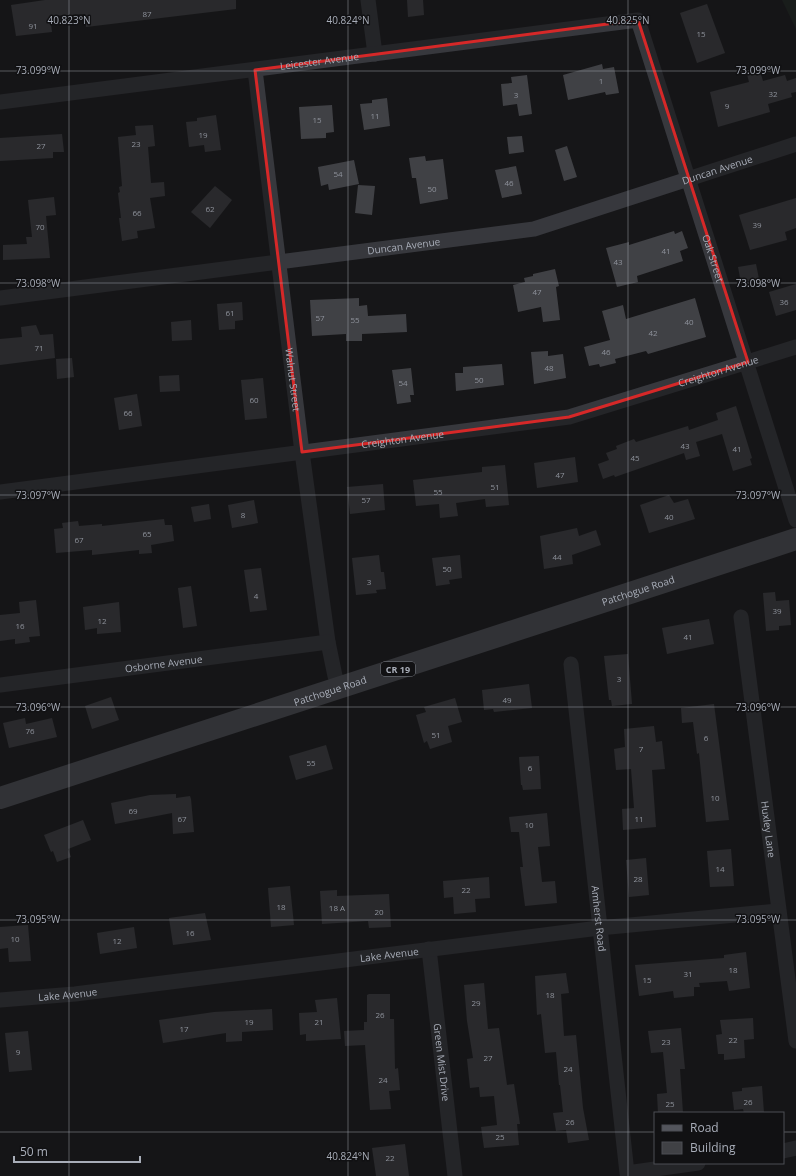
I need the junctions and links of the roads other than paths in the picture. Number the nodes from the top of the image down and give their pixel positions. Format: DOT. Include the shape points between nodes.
graph roads {
  1 [pos="368,0"];
  2 [pos="638,20"];
  3 [pos="375,54"];
  4 [pos="255,70"];
  5 [pos="0,102"];
  6 [pos="796,144"];
  7 [pos="687,178"];
  8 [pos="277,263"];
  9 [pos="0,298"];
  10 [pos="796,346"];
  11 [pos="748,362"];
  12 [pos="302,452"];
  13 [pos="0,492"];
  14 [pos="796,520"];
  15 [pos="796,539"];
  16 [pos="741,617"];
  17 [pos="328,642"];
  18 [pos="571,664"];
  19 [pos="0,685"];
  20 [pos="340,688"];
  21 [pos="0,798"];
  22 [pos="778,911"];
  23 [pos="599,928"];
  24 [pos="429,949"];
  25 [pos="0,1000"];
  26 [pos="796,1041"];
  27 [pos="796,1148"];
  28 [pos="784,1151"];
  29 [pos="691,1164"];
  30 [pos="455,1176"];
  1 -- 3 [label="street"];
  2 -- 3 [label="street, Leicester Avenue"];
  2 -- 7 [label="street, Oak Street"];
  3 -- 4 [label="street, Leicester Avenue"];
  4 -- 5 [label="street, Leicester Avenue"];
  4 -- 8 [label="street, Walnut Street"];
  6 -- 7 [label="street, Duncan Avenue"];
  7 -- 8 [label="street, Duncan Avenue" via="534,229"];
  7 -- 11 [label="street, Oak Street"];
  8 -- 9 [label="street, Duncan Avenue"];
  8 -- 12 [label="street, Walnut Street"];
  10 -- 11 [label="street, Creighton Avenue"];
  11 -- 12 [label="street, Creighton Avenue" via="569,416"];
  11 -- 14 [label="street, Oak Street"];
  12 -- 13 [label="street, Creighton Avenue"];
  12 -- 17 [label="street, Walnut Street"];
  15 -- 20 [label="main road, Patchogue Road / CR 19"];
  16 -- 22 [label="street, Huxley Lane"];
  17 -- 19 [label="street, Osborne Avenue"];
  17 -- 20 [label="street, Walnut Street"];
  18 -- 23 [label="street, Amherst Road"];
  20 -- 21 [label="main road, Patchogue Road / CR 19"];
  22 -- 23 [label="street, Lake Avenue"];
  22 -- 26 [label="street, Huxley Lane"];
  23 -- 24 [label="street, Lake Avenue"];
  23 -- 29 [label="street, Amherst Road" via="627,1173"];
  24 -- 25 [label="street, Lake Avenue" via="75,994"];
  24 -- 30 [label="street, Green Mist Drive"];
  27 -- 28 [label="street"];
}
